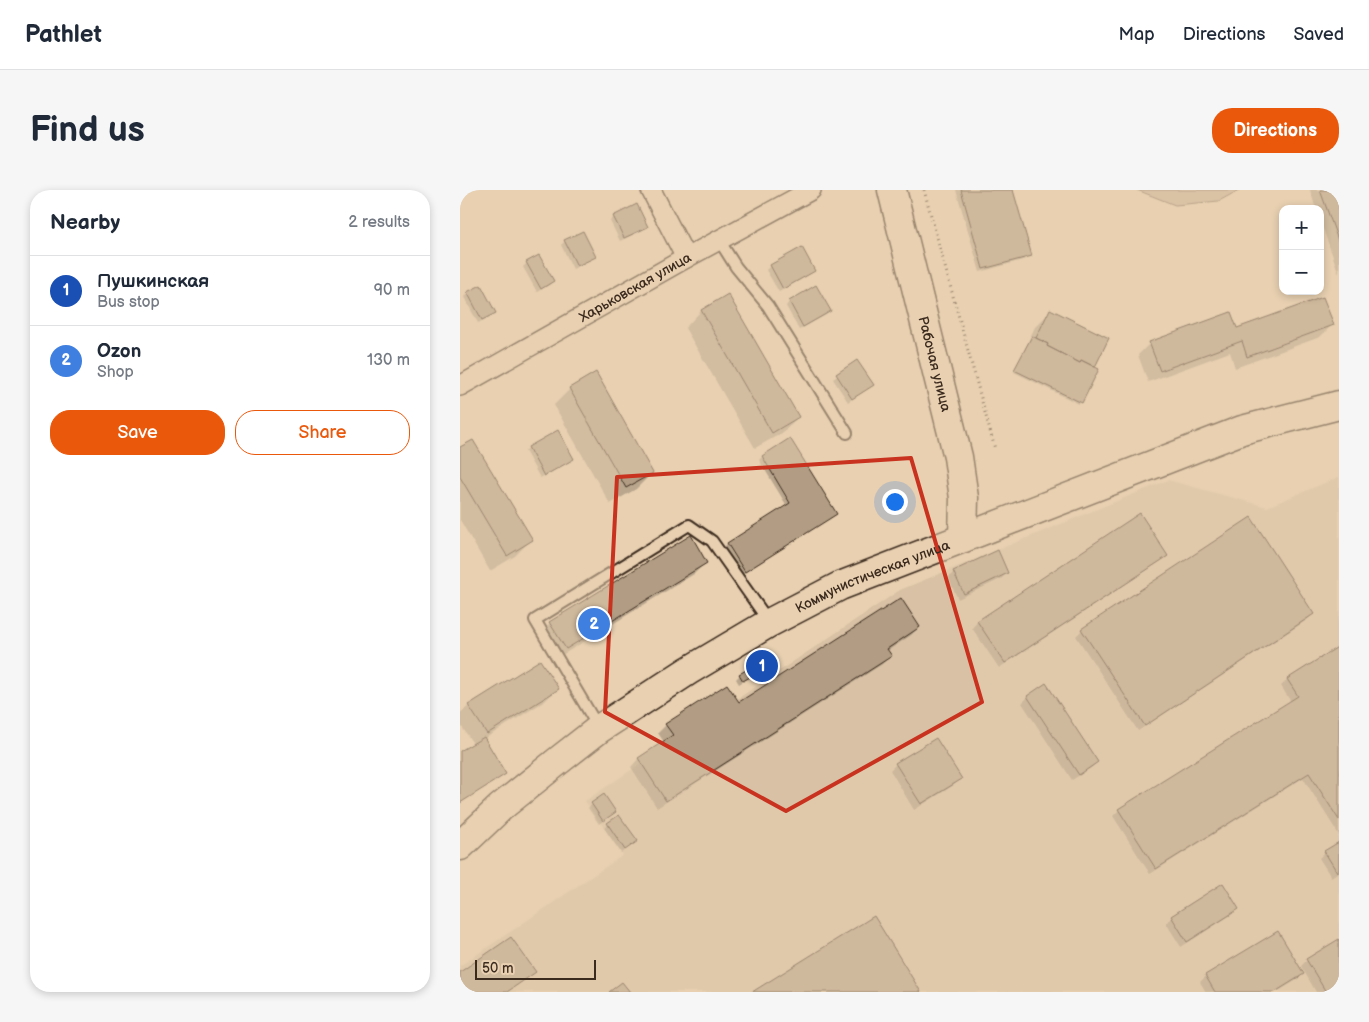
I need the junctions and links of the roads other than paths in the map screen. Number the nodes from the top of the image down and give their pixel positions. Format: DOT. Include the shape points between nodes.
graph roads {
  1 [pos="651,190"];
  2 [pos="810,190"];
  3 [pos="892,190"];
  4 [pos="719,240"];
  5 [pos="686,258"];
  6 [pos="460,386"];
  7 [pos="1339,406"];
  8 [pos="847,433"];
  9 [pos="963,538"];
  10 [pos="769,623"];
  11 [pos="600,730"];
  12 [pos="460,846"];
  1 -- 5 [label="street"];
  2 -- 4 [label="street, Харьковская улица"];
  3 -- 9 [label="street, Рабочая улица" via="958,458 964,498"];
  4 -- 5 [label="street, Харьковская улица"];
  4 -- 8 [label="lane" via="768,306"];
  5 -- 6 [label="street, Харьковская улица"];
  7 -- 9 [label="street, Коммунистическая улица" via="1242,430"];
  9 -- 10 [label="street, Коммунистическая улица" via="840,586"];
  10 -- 11 [label="street, Коммунистическая улица" via="688,671"];
  10 -- 11 [label="lane" via="712,541 689,525 535,620"];
  11 -- 12 [label="street, Коммунистическая улица" via="501,807"];
}
